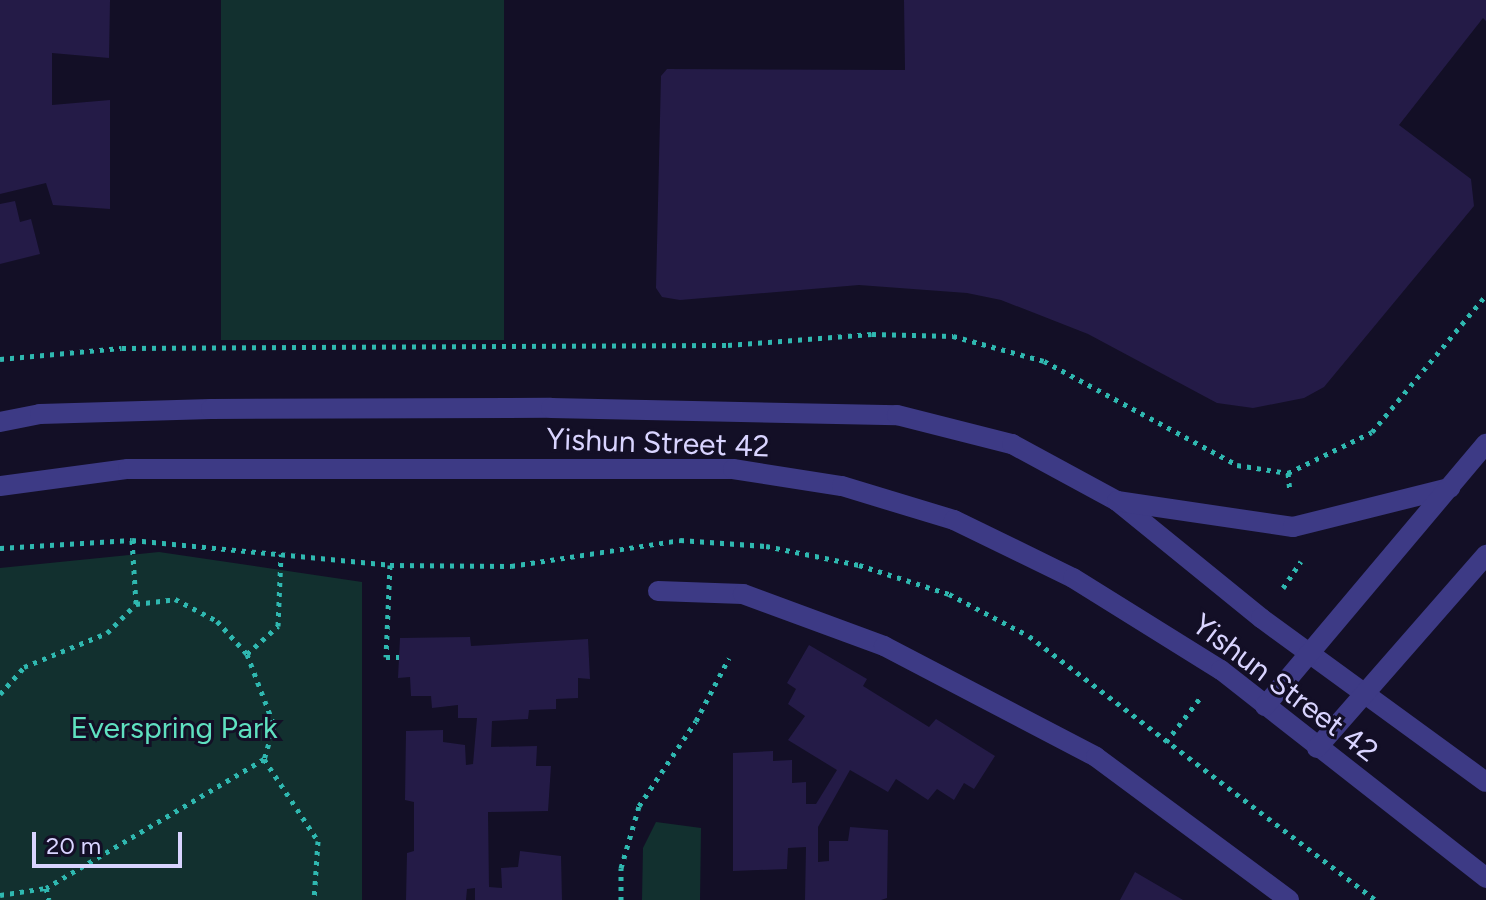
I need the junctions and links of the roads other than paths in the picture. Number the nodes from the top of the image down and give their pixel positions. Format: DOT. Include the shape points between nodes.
graph roads {
  1 [pos="0,422"];
  2 [pos="1486,444"];
  3 [pos="0,486"];
  4 [pos="1450,488"];
  5 [pos="1117,501"];
  6 [pos="1486,555"];
  7 [pos="658,591"];
  8 [pos="1309,652"];
  9 [pos="1365,692"];
  10 [pos="1265,706"];
  11 [pos="1317,748"];
  12 [pos="1486,782"];
  13 [pos="1486,878"];
  14 [pos="1289,900"];
  1 -- 5 [label="street, Yishun Street 42" via="40,414 227,409 897,415 1012,444"];
  2 -- 4 [label="street"];
  3 -- 10 [label="street, Yishun Street 42" via="128,469 733,469 842,486 954,520 1073,578 1221,670"];
  4 -- 5 [label="street" via="1293,527"];
  4 -- 8 [label="street"];
  5 -- 8 [label="street, Yishun Street 42"];
  6 -- 9 [label="street"];
  7 -- 14 [label="street" via="743,594 884,646 1096,757"];
  8 -- 9 [label="street, Yishun Street 42"];
  8 -- 10 [label="street"];
  9 -- 11 [label="street"];
  9 -- 12 [label="street, Yishun Street 42"];
  10 -- 11 [label="street, Yishun Street 42"];
  11 -- 13 [label="street, Yishun Street 42"];
}
